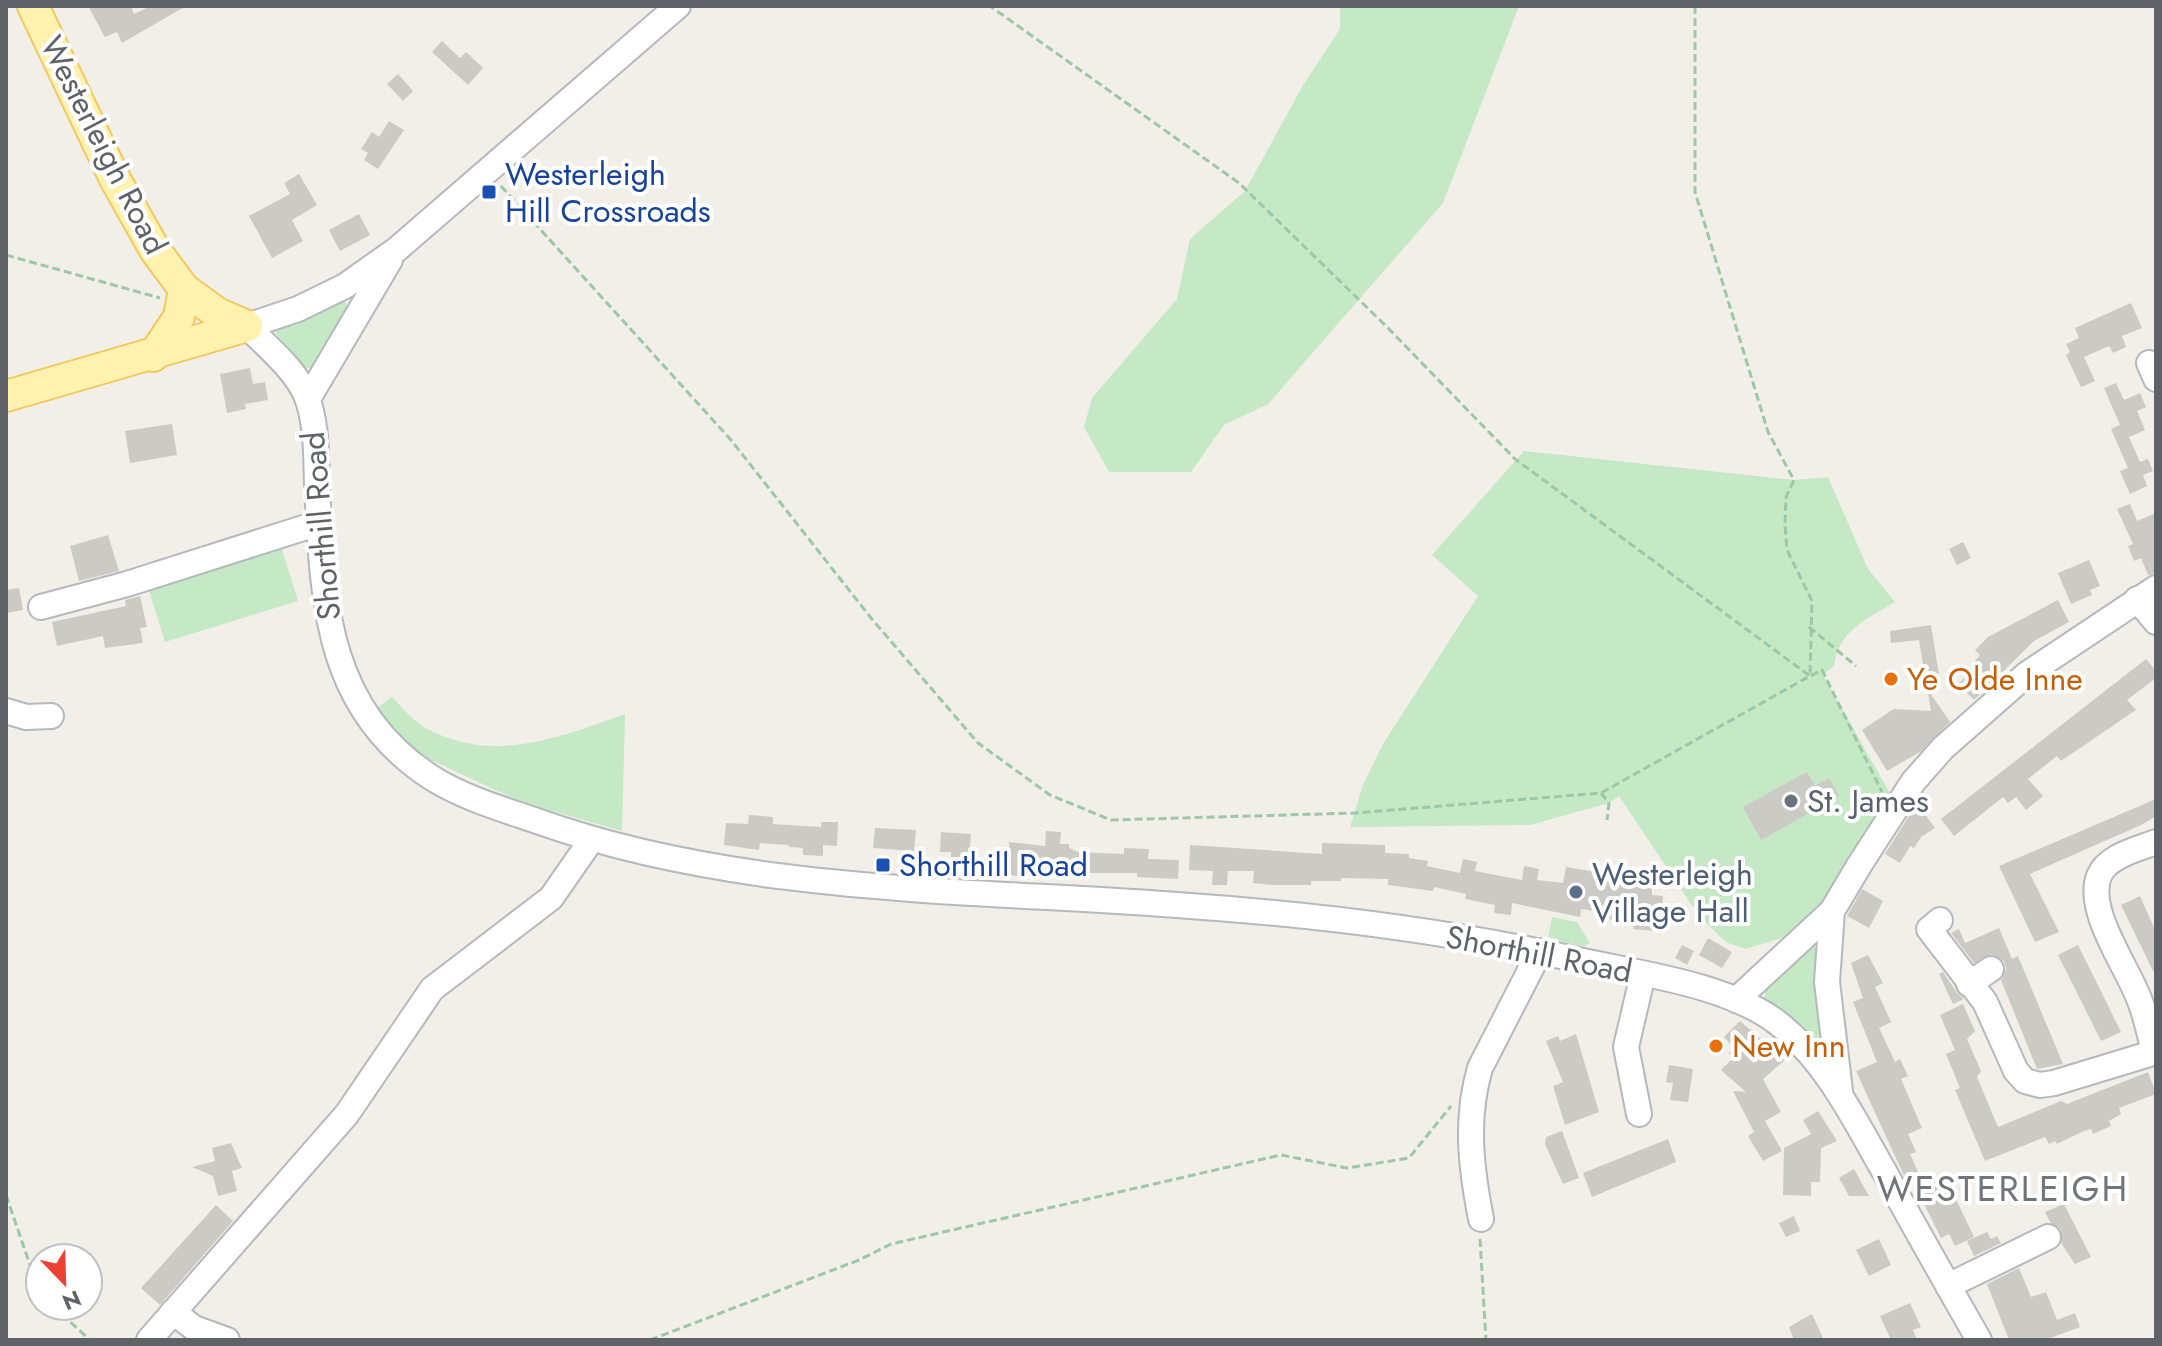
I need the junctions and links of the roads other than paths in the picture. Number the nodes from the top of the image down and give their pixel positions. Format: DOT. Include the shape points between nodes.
graph roads {
  1 [pos="33,6"];
  2 [pos="678,6"];
  3 [pos="396,250"];
  4 [pos="182,303"];
  5 [pos="247,326"];
  6 [pos="153,356"];
  7 [pos="6,396"];
  8 [pos="308,399"];
  9 [pos="319,523"];
  10 [pos="2147,593"];
  11 [pos="41,607"];
  12 [pos="2156,622"];
  13 [pos="6,711"];
  14 [pos="51,716"];
  15 [pos="592,839"];
  16 [pos="2156,842"];
  17 [pos="1832,911"];
  18 [pos="1940,920"];
  19 [pos="1540,951"];
  20 [pos="1991,969"];
  21 [pos="1643,974"];
  22 [pos="1969,984"];
  23 [pos="1736,1000"];
  24 [pos="2155,1052"];
  25 [pos="1840,1094"];
  26 [pos="1639,1114"];
  27 [pos="1481,1219"];
  28 [pos="2048,1237"];
  29 [pos="1948,1286"];
  30 [pos="173,1312"];
  31 [pos="149,1340"];
  32 [pos="227,1340"];
  33 [pos="1979,1340"];
  1 -- 4 [label="main road, Westerleigh Road" via="115,179"];
  2 -- 3 [label="street"];
  3 -- 5 [label="street" via="345,286"];
  3 -- 8 [label="street"];
  4 -- 5 [label="main road, Westerleigh Road"];
  4 -- 6 [label="main road"];
  5 -- 6 [label="main road"];
  5 -- 8 [label="street, Shorthill Road" via="296,378"];
  6 -- 7 [label="main road"];
  8 -- 9 [label="street, Shorthill Road"];
  9 -- 11 [label="street"];
  9 -- 15 [label="street, Shorthill Road" via="331,637 360,707 398,751 432,778 469,797"];
  10 -- 12 [label="street"];
  10 -- 17 [label="street" via="2046,660 1985,709 1923,771"];
  13 -- 14 [label="street"];
  15 -- 19 [label="street, Shorthill Road" via="824,882 1193,906 1388,925"];
  15 -- 30 [label="street" via="551,898 432,989 347,1114"];
  16 -- 24 [label="street" via="2109,862 2098,877 2097,899 2141,1003"];
  17 -- 23 [label="street"];
  17 -- 25 [label="street" via="1827,982"];
  18 -- 22 [label="street" via="1929,929"];
  19 -- 21 [label="street, Shorthill Road"];
  19 -- 27 [label="street" via="1474,1088 1470,1163"];
  20 -- 22 [label="street"];
  21 -- 23 [label="street, Shorthill Road"];
  21 -- 26 [label="street" via="1626,1047"];
  22 -- 24 [label="street" via="1985,1002 2025,1081 2054,1083"];
  23 -- 25 [label="street, Shorthill Road" via="1772,1018 1799,1041"];
  25 -- 29 [label="street"];
  28 -- 29 [label="street"];
  29 -- 33 [label="street"];
  30 -- 31 [label="street"];
  30 -- 32 [label="street" via="194,1328"];
}
